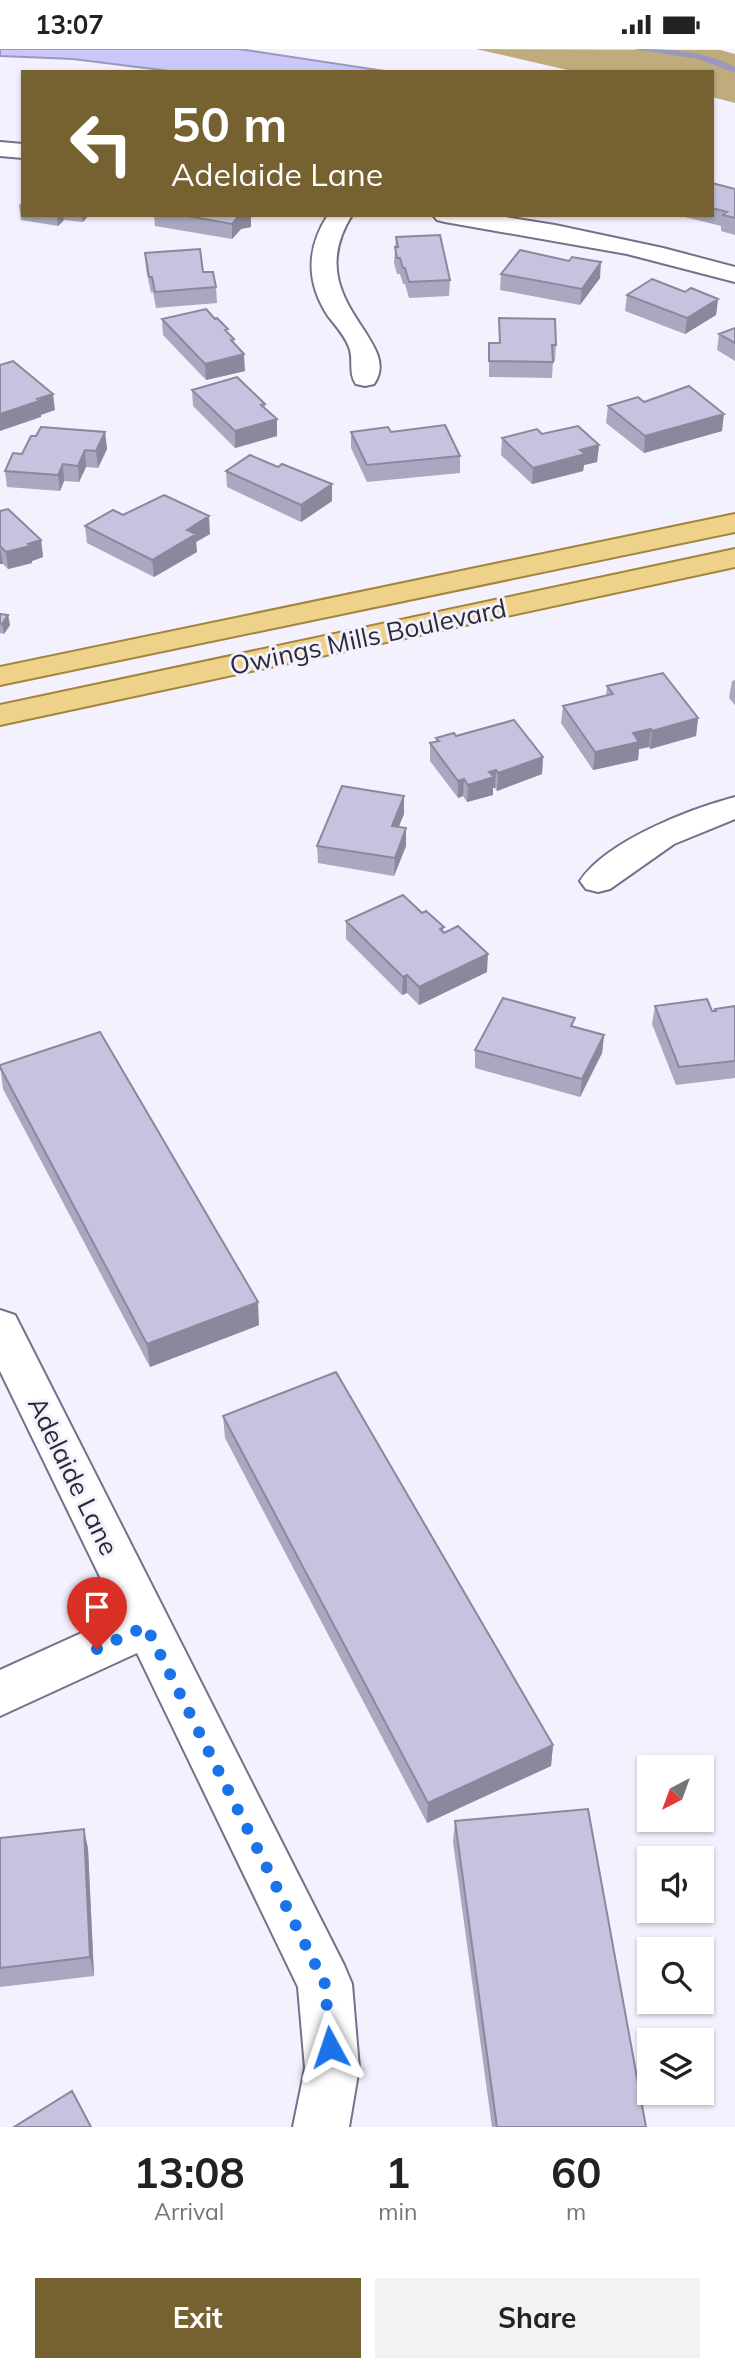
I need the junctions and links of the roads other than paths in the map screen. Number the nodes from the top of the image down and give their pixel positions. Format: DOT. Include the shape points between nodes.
graph roads {
  1 [pos="0,149"];
  2 [pos="21,151"];
  3 [pos="339,217"];
  4 [pos="458,217"];
  5 [pos="735,275"];
  6 [pos="365,377"];
  7 [pos="735,523"];
  8 [pos="735,558"];
  9 [pos="0,676"];
  10 [pos="0,715"];
  11 [pos="735,808"];
  12 [pos="598,881"];
  13 [pos="0,1327"];
  14 [pos="146,1626"];
  15 [pos="0,1694"];
  16 [pos="321,2127"];
  1 -- 2 [label="street"];
  3 -- 6 [label="street" via="323,244 326,282 365,355"];
  4 -- 5 [label="street" via="586,237"];
  7 -- 9 [label="main road, Owings Mills Boulevard"];
  8 -- 10 [label="main road, Owings Mills Boulevard"];
  11 -- 12 [label="street" via="682,824 635,851"];
  13 -- 14 [label="street, Adelaide Lane"];
  14 -- 15 [label="street"];
  14 -- 16 [label="street, Adelaide Lane" via="325,1984 332,2069"];
}
